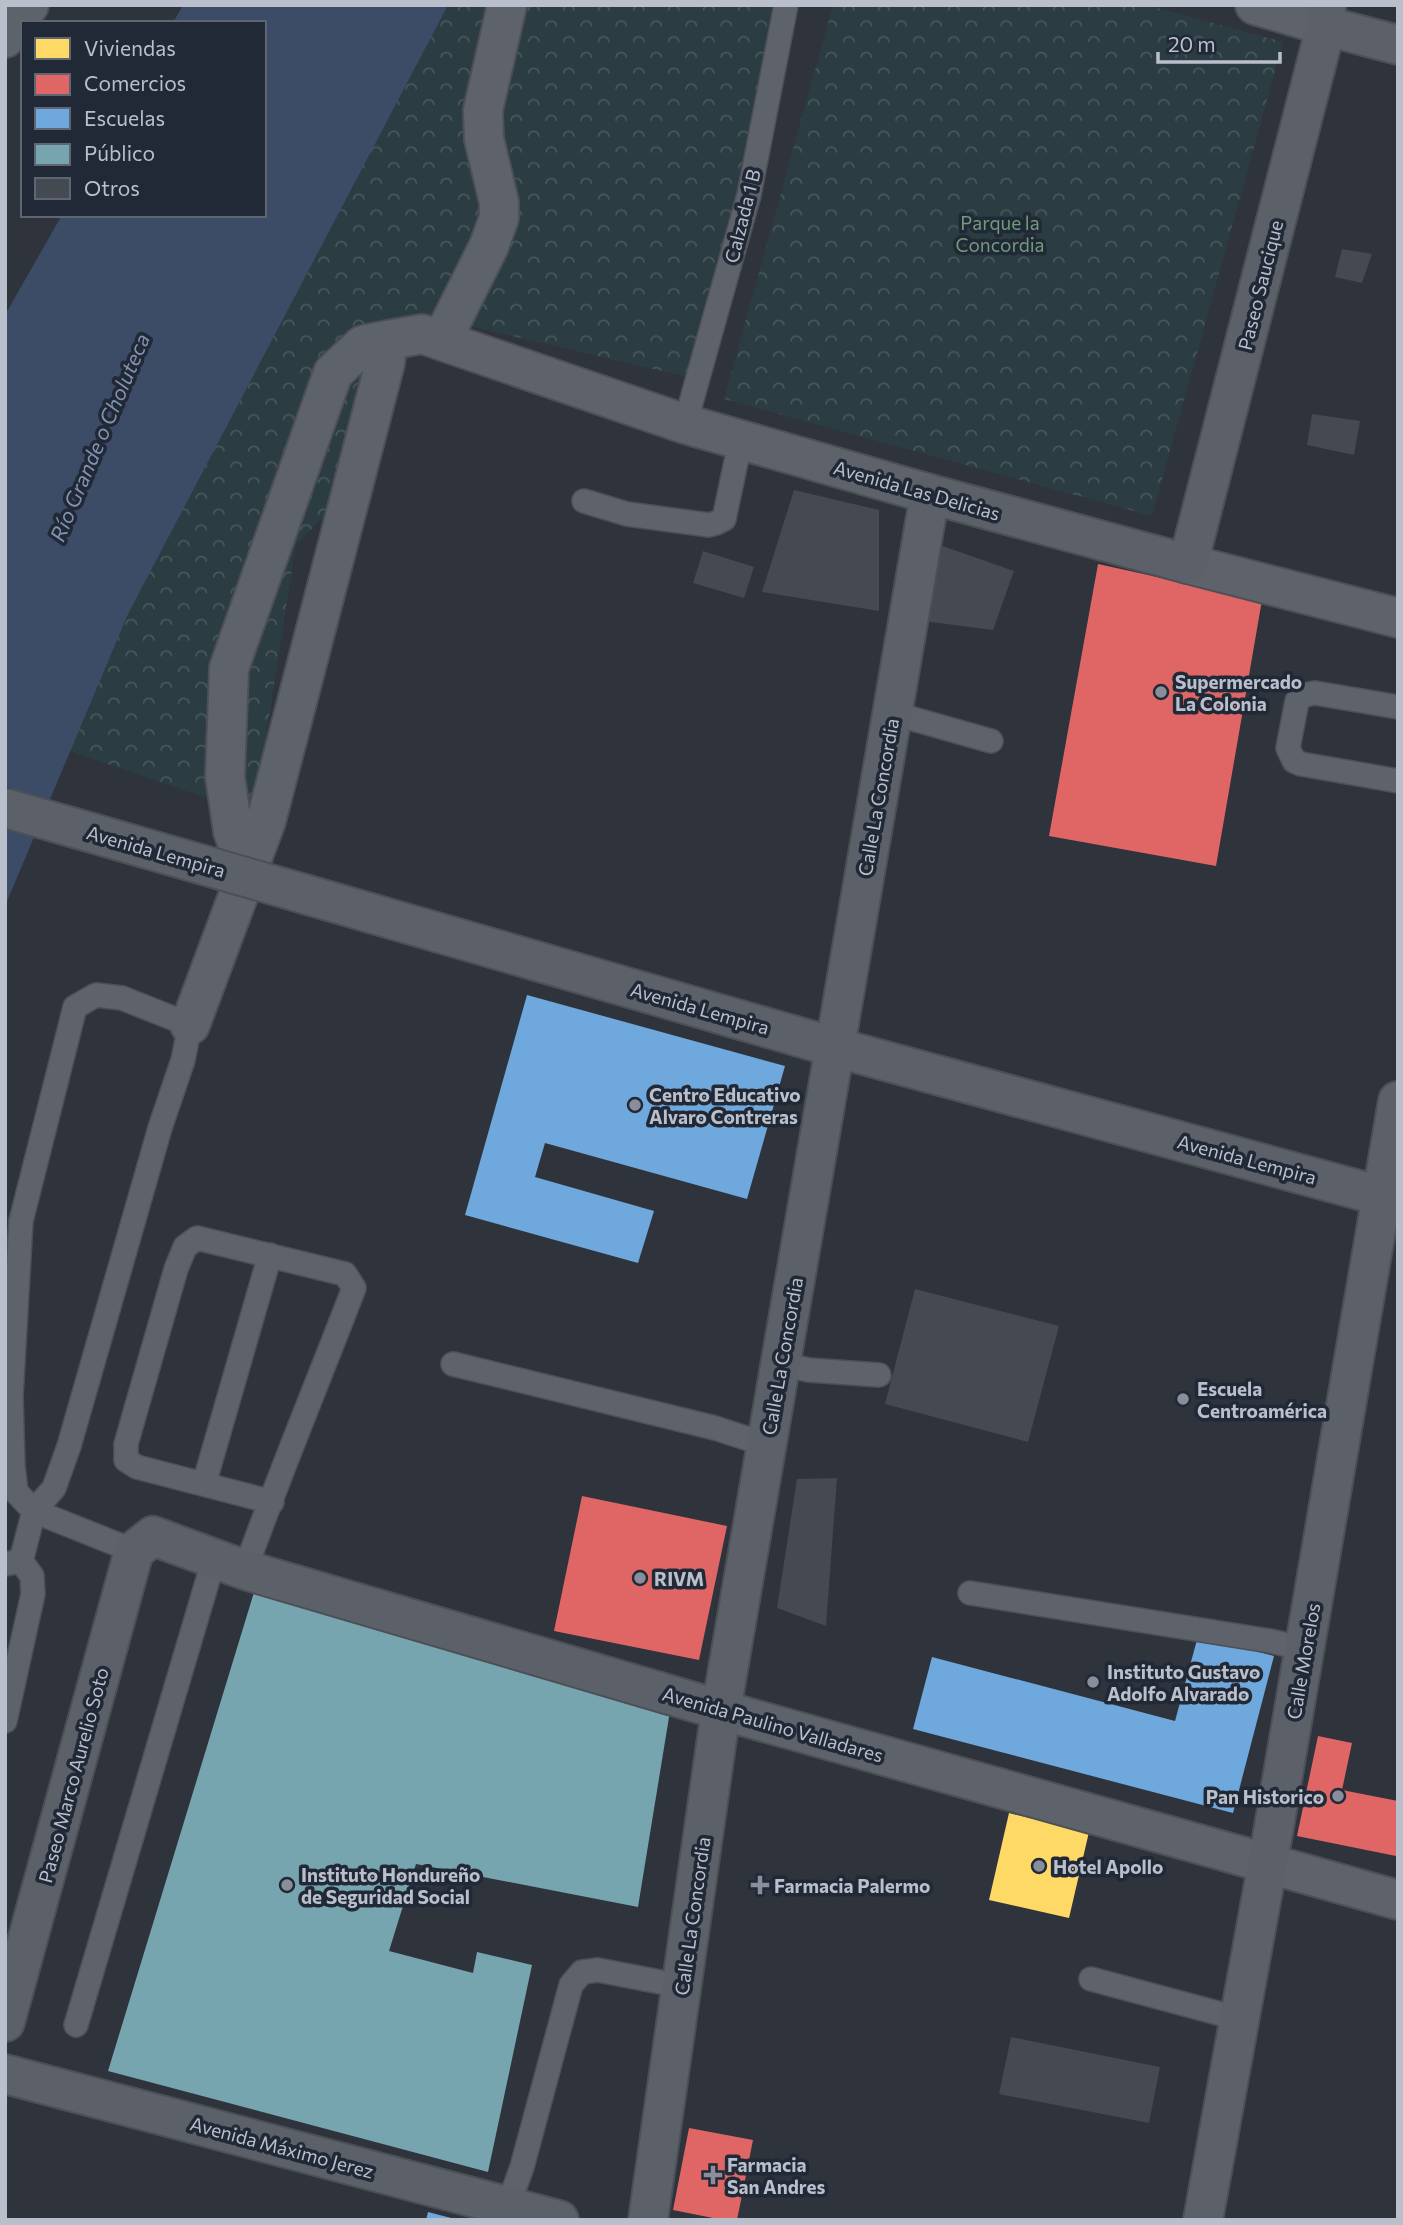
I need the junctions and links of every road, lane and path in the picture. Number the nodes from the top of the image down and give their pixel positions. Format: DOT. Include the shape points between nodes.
graph roads {
  1 [pos="29,5"];
  2 [pos="507,5"];
  3 [pos="786,5"];
  4 [pos="1255,5"];
  5 [pos="1326,15"];
  6 [pos="5,38"];
  7 [pos="1398,45"];
  8 [pos="388,340"];
  9 [pos="442,340"];
  10 [pos="685,424"];
  11 [pos="743,441"];
  12 [pos="930,494"];
  13 [pos="584,501"];
  14 [pos="1188,564"];
  15 [pos="1398,618"];
  16 [pos="1398,707"];
  17 [pos="892,713"];
  18 [pos="991,741"];
  19 [pos="1398,781"];
  20 [pos="5,808"];
  21 [pos="247,872"];
  22 [pos="190,1025"];
  23 [pos="834,1047"];
  24 [pos="1398,1101"];
  25 [pos="1390,1199"];
  26 [pos="270,1255"];
  27 [pos="453,1364"];
  28 [pos="780,1364"];
  29 [pos="879,1375"];
  30 [pos="767,1445"];
  31 [pos="204,1484"];
  32 [pos="272,1502"];
  33 [pos="34,1511"];
  34 [pos="143,1544"];
  35 [pos="13,1562"];
  36 [pos="230,1564"];
  37 [pos="970,1593"];
  38 [pos="1305,1650"];
  39 [pos="721,1710"];
  40 [pos="5,1721"];
  41 [pos="1268,1862"];
  42 [pos="1398,1900"];
  43 [pos="1091,1979"];
  44 [pos="681,1986"];
  45 [pos="1240,2019"];
  46 [pos="5,2022"];
  47 [pos="76,2025"];
  48 [pos="5,2074"];
  49 [pos="508,2206"];
  50 [pos="559,2220"];
  51 [pos="648,2220"];
  52 [pos="1203,2220"];
  1 -- 6 [label="street"];
  2 -- 9 [label="street" via="483,110 499,218"];
  3 -- 10 [label="lane, Calzada 1 B" via="749,195"];
  4 -- 5 [label="street"];
  5 -- 7 [label="main road"];
  5 -- 14 [label="main road, Paseo Saucique"];
  8 -- 9 [label="street, Avenida Las Delicias" via="422,334"];
  8 -- 21 [label="street" via="266,821"];
  8 -- 21 [label="street, Avenida Las Delicias" via="363,345 333,373 229,668 225,777 231,824"];
  9 -- 10 [label="street, Avenida Las Delicias"];
  10 -- 11 [label="street, Avenida Las Delicias"];
  11 -- 12 [label="street, Avenida Las Delicias"];
  11 -- 13 [label="lane" via="724,519 716,523 626,514"];
  12 -- 14 [label="main road, Avenida Las Delicias"];
  12 -- 17 [label="main road, Calle La Concordia"];
  14 -- 15 [label="street, Avenida Las Delicias"];
  16 -- 19 [label="lane" via="1304,695 1297,701 1288,748 1294,761 1301,764"];
  17 -- 18 [label="lane"];
  17 -- 23 [label="main road, Calle La Concordia"];
  20 -- 23 [label="main road, Avenida Lempira, bridge"];
  21 -- 22 [label="street"];
  22 -- 33 [label="lane" via="69,1446 54,1488"];
  22 -- 33 [label="lane" via="122,998 96,995 75,1007 21,1221 11,1395 13,1466 16,1492"];
  23 -- 25 [label="main road, Avenida Lempira"];
  23 -- 28 [label="main road, Calle La Concordia"];
  24 -- 25 [label="main road, Calle Morelos"];
  25 -- 38 [label="main road, Calle Morelos"];
  26 -- 31 [label="lane"];
  26 -- 31 [label="lane" via="197,1238 185,1247 176,1269 126,1444 126,1460"];
  26 -- 32 [label="lane" via="345,1274 354,1288"];
  27 -- 30 [label="lane"];
  28 -- 29 [label="lane"];
  28 -- 30 [label="main road, Calle La Concordia"];
  30 -- 39 [label="main road, Calle La Concordia"];
  31 -- 32 [label="lane"];
  32 -- 36 [label="lane"];
  33 -- 34 [label="lane"];
  33 -- 35 [label="lane"];
  34 -- 36 [label="main road, Avenida Paulino Valladares"];
  34 -- 46 [label="main road, Paseo Marco Aurelio Soto"];
  35 -- 40 [label="lane" via="32,1576 33,1594"];
  36 -- 39 [label="main road, Avenida Paulino Valladares"];
  36 -- 47 [label="lane"];
  37 -- 38 [label="lane"];
  38 -- 41 [label="main road, Calle Morelos"];
  39 -- 41 [label="street, Avenida Paulino Valladares"];
  39 -- 44 [label="main road, Calle La Concordia"];
  41 -- 42 [label="street, Avenida Paulino Valladares"];
  41 -- 45 [label="main road, Calle Morelos"];
  43 -- 45 [label="lane"];
  44 -- 49 [label="lane" via="598,1970 582,1972 571,1985"];
  44 -- 51 [label="main road, Calle La Concordia"];
  45 -- 52 [label="main road, Calle Morelos"];
  48 -- 49 [label="main road, Avenida Máximo Jerez"];
  49 -- 50 [label="main road, Avenida Máximo Jerez"];
}
